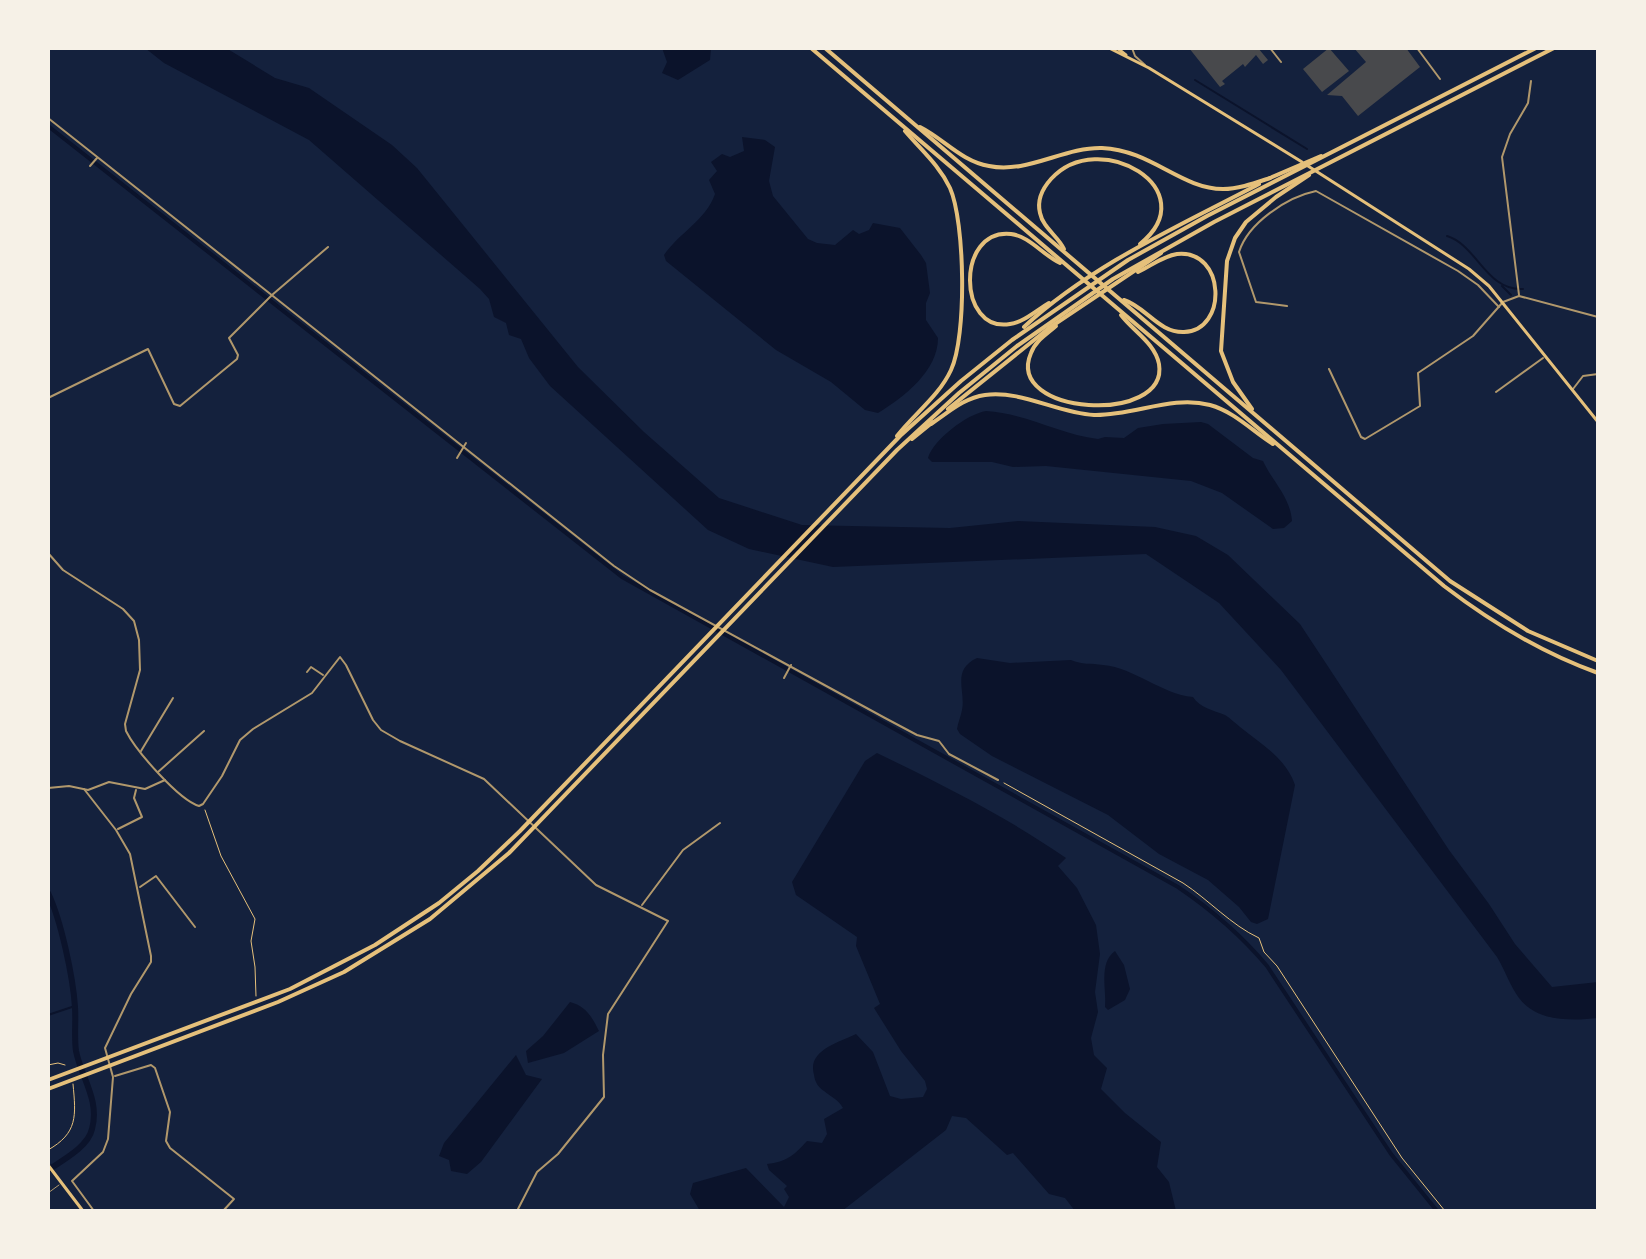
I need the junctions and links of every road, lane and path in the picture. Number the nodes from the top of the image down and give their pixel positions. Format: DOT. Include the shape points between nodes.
graph roads {
  1 [pos="811,48"];
  2 [pos="825,48"];
  3 [pos="1109,48"];
  4 [pos="1117,48"];
  5 [pos="1132,48"];
  6 [pos="1270,48"];
  7 [pos="1417,48"];
  8 [pos="1536,48"];
  9 [pos="1554,48"];
  10 [pos="1129,57"];
  11 [pos="1279,61"];
  12 [pos="1149,68"];
  13 [pos="1440,79"];
  14 [pos="1531,81"];
  15 [pos="48,118"];
  16 [pos="898,123"];
  17 [pos="912,123"];
  18 [pos="1327,155"];
  19 [pos="97,157"];
  20 [pos="90,166"];
  21 [pos="1313,171"];
  22 [pos="1270,178"];
  23 [pos="1171,245"];
  24 [pos="328,247"];
  25 [pos="1065,251"];
  26 [pos="1129,253"];
  27 [pos="1065,265"];
  28 [pos="1128,275"];
  29 [pos="1519,294"];
  30 [pos="272,295"];
  31 [pos="1058,299"];
  32 [pos="1122,300"];
  33 [pos="1503,302"];
  34 [pos="1287,306"];
  35 [pos="1499,307"];
  36 [pos="1117,310"];
  37 [pos="1598,317"];
  38 [pos="1064,318"];
  39 [pos="1012,340"];
  40 [pos="1546,356"];
  41 [pos="1329,369"];
  42 [pos="1598,374"];
  43 [pos="1573,390"];
  44 [pos="1496,392"];
  45 [pos="48,398"];
  46 [pos="1256,414"];
  47 [pos="1598,422"];
  48 [pos="931,424"];
  49 [pos="890,446"];
  50 [pos="465,447"];
  51 [pos="897,450"];
  52 [pos="1286,452"];
  53 [pos="457,458"];
  54 [pos="48,553"];
  55 [pos="1598,661"];
  56 [pos="791,665"];
  57 [pos="307,672"];
  58 [pos="1598,673"];
  59 [pos="324,676"];
  60 [pos="784,678"];
  61 [pos="173,698"];
  62 [pos="204,731"];
  63 [pos="140,752"];
  64 [pos="157,773"];
  65 [pos="166,780"];
  66 [pos="998,780"];
  67 [pos="48,788"];
  68 [pos="84,789"];
  69 [pos="136,789"];
  70 [pos="203,804"];
  71 [pos="720,823"];
  72 [pos="116,830"];
  73 [pos="139,888"];
  74 [pos="641,906"];
  75 [pos="195,927"];
  76 [pos="256,996"];
  77 [pos="52,1064"];
  78 [pos="48,1065"];
  79 [pos="113,1077"];
  80 [pos="48,1080"];
  81 [pos="48,1089"];
  82 [pos="74,1095"];
  83 [pos="48,1150"];
  84 [pos="48,1165"];
  85 [pos="73,1179"];
  86 [pos="48,1193"];
  87 [pos="83,1211"];
  88 [pos="94,1211"];
  89 [pos="223,1211"];
  90 [pos="517,1211"];
  91 [pos="1445,1211"];
  1 -- 16 [label="highway"];
  2 -- 17 [label="highway"];
  3 -- 10 [label="main road"];
  4 -- 10 [label="main road"];
  5 -- 12 [label="street"];
  6 -- 11 [label="street"];
  7 -- 13 [label="street"];
  8 -- 18 [label="highway"];
  9 -- 21 [label="highway"];
  10 -- 12 [label="main road"];
  12 -- 33 [label="main road" via="1469,269"];
  14 -- 29 [label="street" via="1528,103 1502,157"];
  15 -- 19 [label="street"];
  16 -- 27 [label="highway"];
  16 -- 49 [label="highway" via="938,167 954,199 961,322 947,378"];
  17 -- 22 [label="highway" via="971,161 995,168 1104,148 1147,158 1204,187 1233,188"];
  17 -- 25 [label="highway"];
  18 -- 22 [label="highway"];
  18 -- 39 [label="highway" via="1128,260"];
  19 -- 20 [label="street"];
  19 -- 30 [label="street"];
  21 -- 23 [label="highway"];
  21 -- 46 [label="highway" via="1246,222 1227,261 1221,351 1233,382"];
  22 -- 26 [label="highway"];
  23 -- 28 [label="highway"];
  23 -- 51 [label="highway" via="1037,330"];
  24 -- 30 [label="street"];
  25 -- 26 [label="highway" via="1042,220 1041,195 1061,170 1102,158 1139,171 1161,201 1157,228"];
  25 -- 32 [label="highway"];
  26 -- 31 [label="highway"];
  27 -- 31 [label="highway" via="1020,236 1005,234 984,243 971,267 975,303 993,323 1014,323"];
  27 -- 36 [label="highway"];
  28 -- 32 [label="highway" via="1171,256 1194,256 1212,272 1215,303 1202,324 1184,332 1168,329"];
  28 -- 38 [label="highway"];
  29 -- 33 [label="street"];
  29 -- 37 [label="street"];
  30 -- 45 [label="street" via="229,338 237,359 180,406 174,404 148,349"];
  30 -- 50 [label="street"];
  31 -- 39 [label="highway"];
  32 -- 46 [label="highway"];
  33 -- 35 [label="street"];
  33 -- 40 [label="main road"];
  34 -- 35 [label="street" via="1256,302 1239,252 1258,221 1316,191 1458,271"];
  35 -- 41 [label="street" via="1473,336 1418,373 1420,406 1369,438 1361,437"];
  36 -- 38 [label="highway" via="1152,348 1159,367 1151,390 1120,403 1063,400 1033,383 1028,371 1031,353"];
  36 -- 52 [label="highway"];
  38 -- 48 [label="highway"];
  39 -- 49 [label="highway"];
  40 -- 43 [label="main road"];
  40 -- 44 [label="street"];
  42 -- 43 [label="street" via="1583,376"];
  43 -- 47 [label="main road"];
  46 -- 55 [label="highway" via="1450,581 1504,618"];
  48 -- 51 [label="highway"];
  48 -- 52 [label="highway" via="966,401 989,395 1012,395 1093,415 1190,402 1225,411"];
  49 -- 80 [label="highway" via="497,853 418,917 290,989"];
  50 -- 53 [label="street"];
  50 -- 56 [label="street" via="614,566"];
  51 -- 81 [label="highway" via="509,853 430,919 320,984"];
  52 -- 58 [label="highway" via="1468,605"];
  54 -- 63 [label="street" via="63,570 134,621 140,670 125,724"];
  56 -- 60 [label="street"];
  56 -- 66 [label="street" via="917,735 939,741 949,754"];
  57 -- 59 [label="street" via="311,667"];
  59 -- 70 [label="street" via="304,700 240,740"];
  59 -- 74 [label="street" via="340,657 381,730 476,774 596,885"];
  61 -- 63 [label="street"];
  62 -- 64 [label="street"];
  63 -- 64 [label="street"];
  64 -- 65 [label="street"];
  65 -- 69 [label="street"];
  65 -- 70 [label="street" via="189,802"];
  66 -- 91 [label="path" via="1183,883 1259,938 1402,1158"];
  67 -- 68 [label="street"];
  68 -- 69 [label="street" via="109,782"];
  68 -- 72 [label="street"];
  69 -- 72 [label="street" via="142,817"];
  70 -- 76 [label="path" via="221,856 255,919 251,941"];
  71 -- 74 [label="street" via="683,850"];
  72 -- 73 [label="street" via="130,854"];
  73 -- 75 [label="street" via="156,876"];
  73 -- 79 [label="street" via="151,962 105,1048"];
  74 -- 90 [label="street" via="669,923 608,1014 604,1097 537,1172"];
  77 -- 78 [label="path"];
  79 -- 85 [label="street" via="106,1145"];
  79 -- 89 [label="street" via="155,1068 170,1112 166,1141 234,1199"];
  82 -- 83 [label="path" via="72,1129"];
  84 -- 87 [label="main road"];
  85 -- 86 [label="lane"];
  85 -- 88 [label="street"];
}
